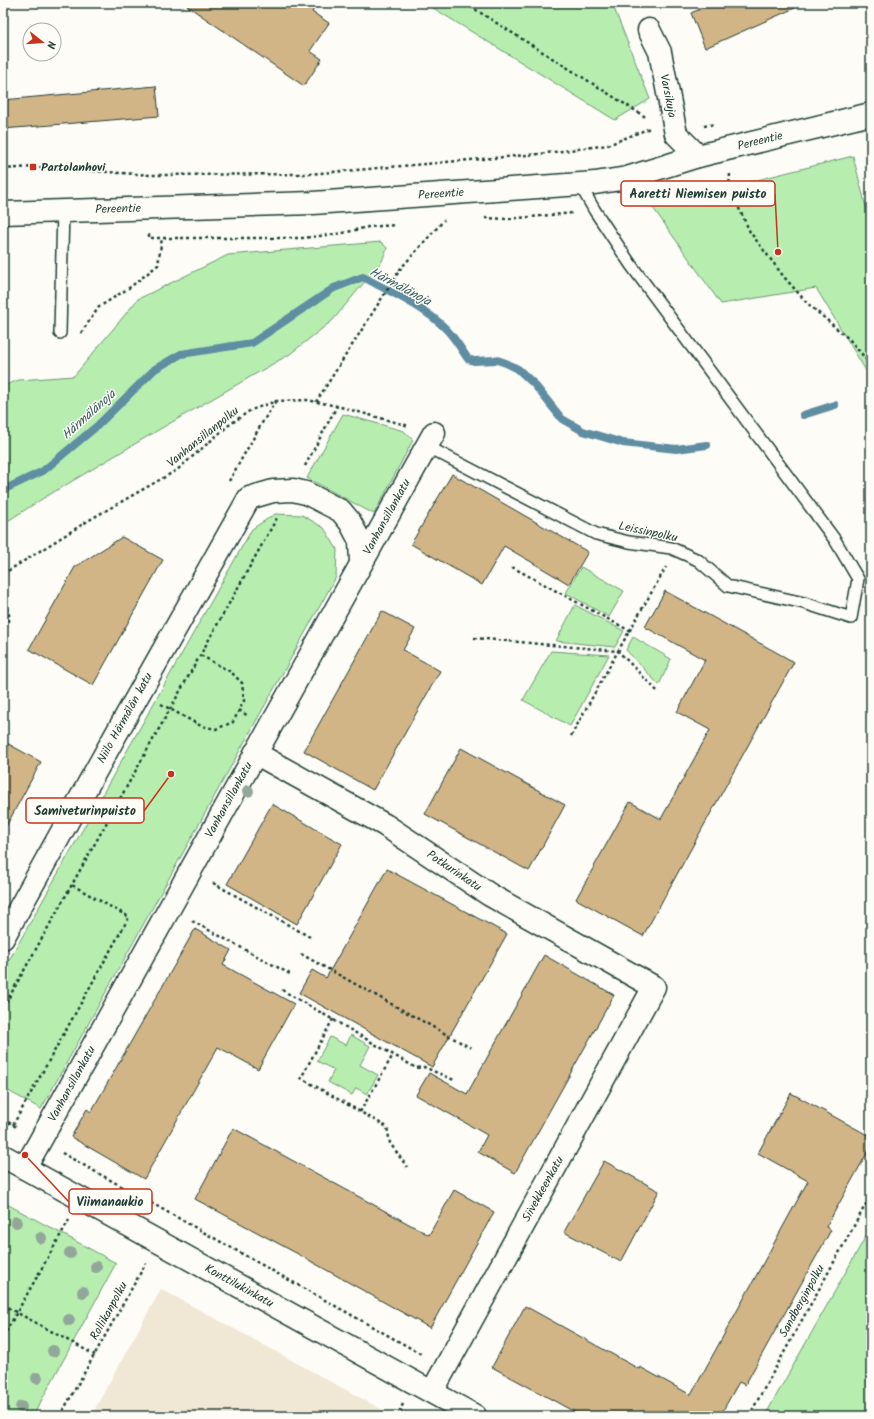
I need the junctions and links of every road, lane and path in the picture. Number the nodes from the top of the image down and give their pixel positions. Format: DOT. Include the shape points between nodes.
graph roads {
  1 [pos="465,3"];
  2 [pos="649,30"];
  3 [pos="871,114"];
  4 [pos="720,123"];
  5 [pos="667,129"];
  6 [pos="698,156"];
  7 [pos="3,168"];
  8 [pos="580,185"];
  9 [pos="729,188"];
  10 [pos="63,210"];
  11 [pos="595,211"];
  12 [pos="3,213"];
  13 [pos="478,218"];
  14 [pos="444,220"];
  15 [pos="451,220"];
  16 [pos="437,221"];
  17 [pos="399,224"];
  18 [pos="162,238"];
  19 [pos="241,238"];
  20 [pos="60,334"];
  21 [pos="78,337"];
  22 [pos="871,365"];
  23 [pos="276,401"];
  24 [pos="316,402"];
  25 [pos="338,406"];
  26 [pos="262,423"];
  27 [pos="435,445"];
  28 [pos="293,490"];
  29 [pos="676,550"];
  30 [pos="361,563"];
  31 [pos="512,567"];
  32 [pos="3,574"];
  33 [pos="3,603"];
  34 [pos="630,631"];
  35 [pos="3,633"];
  36 [pos="474,638"];
  37 [pos="618,651"];
  38 [pos="200,655"];
  39 [pos="140,692"];
  40 [pos="658,692"];
  41 [pos="170,709"];
  42 [pos="571,736"];
  43 [pos="255,753"];
  44 [pos="207,880"];
  45 [pos="72,884"];
  46 [pos="187,918"];
  47 [pos="310,937"];
  48 [pos="3,938"];
  49 [pos="301,954"];
  50 [pos="290,974"];
  51 [pos="654,987"];
  52 [pos="282,990"];
  53 [pos="3,1008"];
  54 [pos="333,1020"];
  55 [pos="471,1048"];
  56 [pos="393,1055"];
  57 [pos="454,1080"];
  58 [pos="360,1112"];
  59 [pos="13,1125"];
  60 [pos="40,1141"];
  61 [pos="3,1156"];
  62 [pos="407,1167"];
  63 [pos="25,1168"];
  64 [pos="871,1195"];
  65 [pos="72,1214"];
  66 [pos="173,1215"];
  67 [pos="158,1242"];
  68 [pos="3,1305"];
  69 [pos="17,1312"];
  70 [pos="3,1337"];
  71 [pos="94,1355"];
  72 [pos="428,1358"];
  73 [pos="432,1392"];
  74 [pos="400,1410"];
  75 [pos="60,1416"];
  76 [pos="410,1416"];
  77 [pos="475,1416"];
  78 [pos="749,1416"];
  1 -- 5 [label="path" via="628,108"];
  2 -- 5 [label="street, Varsikuja" via="660,52"];
  3 -- 6 [label="street, Pereentie"];
  4 -- 5 [label="path"];
  5 -- 6 [label="street, Varsikuja"];
  5 -- 7 [label="path" via="608,145 538,154 310,174 150,175 33,167"];
  6 -- 8 [label="street, Pereentie" via="627,178"];
  8 -- 10 [label="street, Pereentie" via="313,203"];
  8 -- 11 [label="lane"];
  9 -- 22 [label="path" via="750,232 784,277 807,303 850,339"];
  10 -- 12 [label="street, Pereentie"];
  10 -- 20 [label="lane"];
  11 -- 13 [label="path" via="508,219"];
  11 -- 29 [label="lane, Leissinpolku" via="630,265 836,540 858,580 851,618 804,603 728,586 698,560"];
  14 -- 15 [label="path"];
  14 -- 16 [label="path"];
  14 -- 24 [label="path" via="401,268"];
  17 -- 19 [label="path" via="303,238"];
  18 -- 21 [label="path" via="158,265 99,307"];
  23 -- 24 [label="path, Vanhansillanpolku"];
  23 -- 26 [label="path"];
  23 -- 32 [label="path, Vanhansillanpolku" via="251,410 229,425 177,470"];
  24 -- 25 [label="path, Vanhansillanpolku"];
  25 -- 27 [label="path, Vanhansillanpolku"];
  25 -- 28 [label="path"];
  27 -- 29 [label="lane, Leissinpolku" via="596,534"];
  27 -- 30 [label="street, Vanhansillankatu"];
  28 -- 30 [label="street" via="306,493 340,511 360,540"];
  28 -- 38 [label="path"];
  28 -- 39 [label="street, Niilo Härmälän katu" via="273,491 249,498"];
  29 -- 34 [label="path"];
  30 -- 43 [label="street, Vanhansillankatu"];
  31 -- 34 [label="path"];
  33 -- 35 [label="path" via="10,618"];
  34 -- 37 [label="path"];
  36 -- 37 [label="path"];
  37 -- 40 [label="path"];
  37 -- 42 [label="path"];
  38 -- 41 [label="path"];
  38 -- 41 [label="path" via="231,672 242,683 244,701 233,722 216,729 201,726"];
  39 -- 41 [label="path"];
  39 -- 48 [label="street, Niilo Härmälän katu"];
  41 -- 45 [label="path"];
  43 -- 51 [label="street, Potkurinkatu" via="385,825 490,895"];
  43 -- 60 [label="street, Vanhansillankatu"];
  44 -- 47 [label="path"];
  45 -- 53 [label="path"];
  45 -- 59 [label="path" via="129,917"];
  46 -- 50 [label="path"];
  49 -- 55 [label="path"];
  51 -- 73 [label="street, Siivekkeenkatu"];
  52 -- 54 [label="path"];
  54 -- 56 [label="path"];
  54 -- 58 [label="path" via="301,1078"];
  56 -- 57 [label="path" via="416,1068 424,1067"];
  56 -- 58 [label="path"];
  58 -- 62 [label="path" via="387,1127 390,1143"];
  60 -- 63 [label="street, Vanhansillankatu"];
  60 -- 66 [label="path"];
  61 -- 63 [label="street, Konttilukinkatu"];
  63 -- 67 [label="street, Konttilukinkatu"];
  64 -- 78 [label="path, Sandberginpolku"];
  65 -- 69 [label="path"];
  66 -- 67 [label="path, Rollikanpolku"];
  66 -- 72 [label="path"];
  67 -- 71 [label="path, Rollikanpolku"];
  67 -- 73 [label="street, Konttilukinkatu"];
  68 -- 69 [label="path"];
  69 -- 70 [label="path"];
  69 -- 71 [label="path"];
  71 -- 75 [label="path, Rollikanpolku"];
  73 -- 77 [label="street, Konttilukinkatu"];
  74 -- 76 [label="path"];
}
